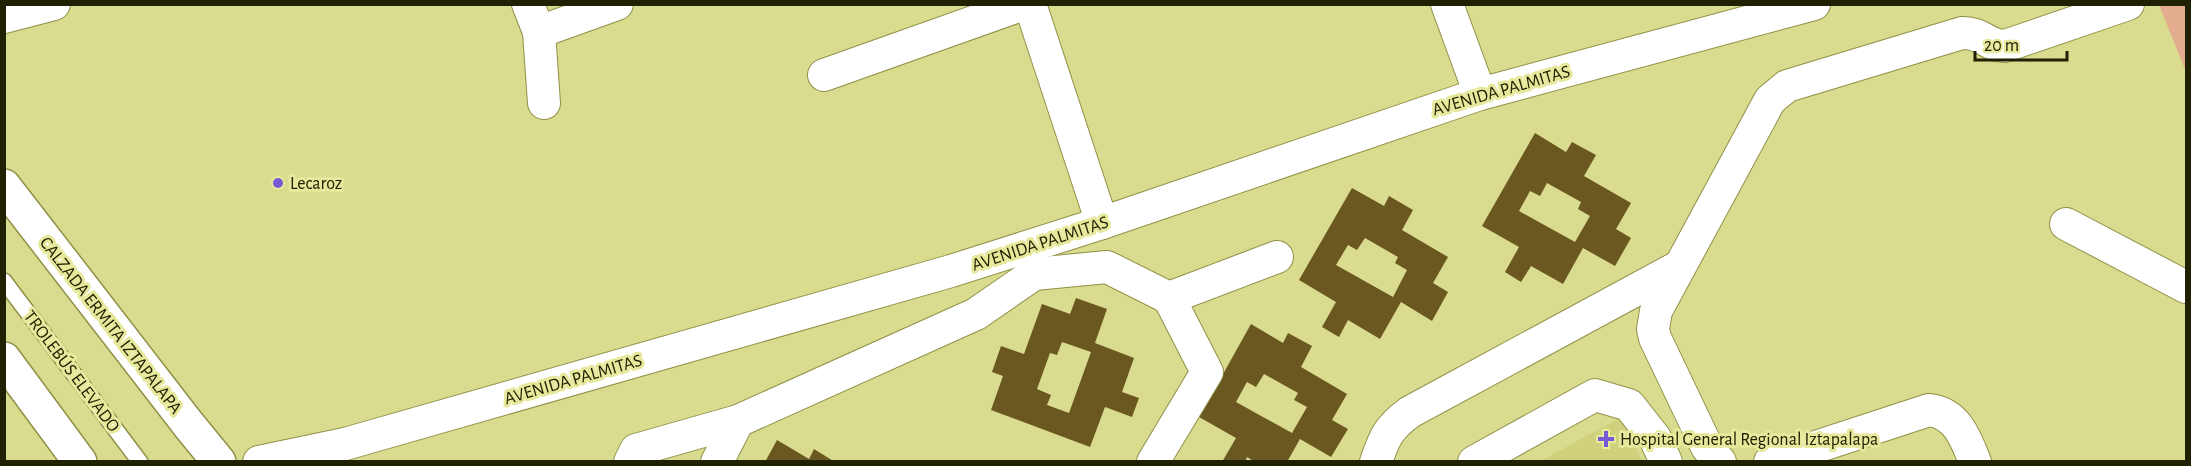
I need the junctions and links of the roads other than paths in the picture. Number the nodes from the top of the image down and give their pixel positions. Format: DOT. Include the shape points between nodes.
graph roads {
  1 [pos="54,4"];
  2 [pos="617,4"];
  3 [pos="1024,4"];
  4 [pos="1030,4"];
  5 [pos="1447,4"];
  6 [pos="1814,4"];
  7 [pos="2128,4"];
  8 [pos="4,17"];
  9 [pos="533,18"];
  10 [pos="824,75"];
  11 [pos="1480,94"];
  12 [pos="544,103"];
  13 [pos="4,186"];
  14 [pos="1102,223"];
  15 [pos="2066,224"];
  16 [pos="1277,257"];
  17 [pos="1680,266"];
  18 [pos="4,281"];
  19 [pos="2187,287"];
  20 [pos="1169,298"];
  21 [pos="4,359"];
  22 [pos="738,421"];
  23 [pos="1160,459"];
  24 [pos="80,462"];
  25 [pos="140,462"];
  26 [pos="219,462"];
  27 [pos="260,462"];
  28 [pos="630,462"];
  29 [pos="717,462"];
  30 [pos="1376,462"];
  31 [pos="1474,462"];
  32 [pos="1666,462"];
  33 [pos="1720,462"];
  34 [pos="1770,462"];
  35 [pos="1975,462"];
  1 -- 8 [label="street"];
  2 -- 9 [label="street"];
  3 -- 10 [label="street"];
  4 -- 14 [label="street"];
  5 -- 11 [label="street"];
  6 -- 11 [label="street, AVENIDA PALMITAS"];
  7 -- 17 [label="street" via="2005,46 1991,44 1977,34 1962,33 1787,86 1770,100"];
  9 -- 12 [label="street"];
  11 -- 14 [label="street, AVENIDA PALMITAS"];
  13 -- 26 [label="main road, CALZADA ERMITA IZTAPALAPA"];
  14 -- 27 [label="street, AVENIDA PALMITAS" via="951,271 345,444"];
  15 -- 19 [label="street"];
  16 -- 20 [label="street"];
  17 -- 30 [label="street" via="1410,412 1391,428"];
  17 -- 33 [label="street" via="1656,311 1653,329 1707,447"];
  18 -- 25 [label="lane, TROLEBÚS ELEVADO"];
  20 -- 22 [label="street" via="1107,267 1034,274 975,314"];
  20 -- 23 [label="street" via="1207,372"];
  21 -- 24 [label="main road"];
  22 -- 28 [label="street" via="636,450"];
  22 -- 29 [label="street"];
  31 -- 32 [label="street" via="1595,395 1629,405 1655,438"];
  34 -- 35 [label="street" via="1929,410 1944,415 1960,429"];
}
